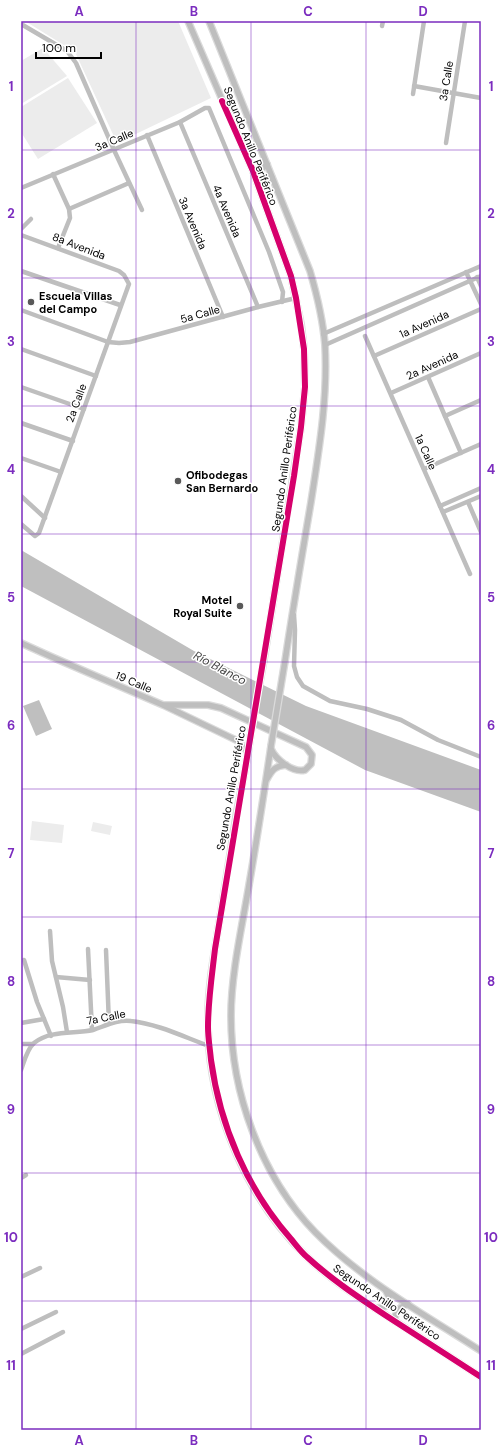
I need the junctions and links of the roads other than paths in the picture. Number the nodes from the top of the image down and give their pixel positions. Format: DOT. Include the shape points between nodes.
graph roads {
  1 [pos="188,21"];
  2 [pos="210,21"];
  3 [pos="424,21"];
  4 [pos="465,21"];
  5 [pos="21,24"];
  6 [pos="414,86"];
  7 [pos="454,93"];
  8 [pos="413,94"];
  9 [pos="481,98"];
  10 [pos="180,122"];
  11 [pos="147,136"];
  12 [pos="446,143"];
  13 [pos="114,150"];
  14 [pos="267,164"];
  15 [pos="253,170"];
  16 [pos="53,174"];
  17 [pos="272,178"];
  18 [pos="129,182"];
  19 [pos="258,184"];
  20 [pos="21,188"];
  21 [pos="69,209"];
  22 [pos="142,210"];
  23 [pos="31,219"];
  24 [pos="21,229"];
  25 [pos="21,235"];
  26 [pos="58,248"];
  27 [pos="481,266"];
  28 [pos="21,271"];
  29 [pos="466,272"];
  30 [pos="479,276"];
  31 [pos="128,279"];
  32 [pos="470,280"];
  33 [pos="481,286"];
  34 [pos="296,298"];
  35 [pos="282,302"];
  36 [pos="481,304"];
  37 [pos="120,305"];
  38 [pos="258,307"];
  39 [pos="481,309"];
  40 [pos="21,310"];
  41 [pos="223,317"];
  42 [pos="356,320"];
  43 [pos="360,329"];
  44 [pos="323,334"];
  45 [pos="365,336"];
  46 [pos="108,342"];
  47 [pos="325,345"];
  48 [pos="21,349"];
  49 [pos="481,353"];
  50 [pos="374,356"];
  51 [pos="96,376"];
  52 [pos="428,377"];
  53 [pos="21,386"];
  54 [pos="391,393"];
  55 [pos="481,400"];
  56 [pos="84,409"];
  57 [pos="445,416"];
  58 [pos="21,423"];
  59 [pos="73,441"];
  60 [pos="481,444"];
  61 [pos="461,453"];
  62 [pos="21,458"];
  63 [pos="424,469"];
  64 [pos="59,472"];
  65 [pos="481,488"];
  66 [pos="21,496"];
  67 [pos="481,496"];
  68 [pos="468,502"];
  69 [pos="440,506"];
  70 [pos="443,512"];
  71 [pos="45,518"];
  72 [pos="21,524"];
  73 [pos="481,532"];
  74 [pos="470,574"];
  75 [pos="293,605"];
  76 [pos="21,642"];
  77 [pos="163,705"];
  78 [pos="251,733"];
  79 [pos="238,740"];
  80 [pos="271,748"];
  81 [pos="248,752"];
  82 [pos="481,757"];
  83 [pos="286,765"];
  84 [pos="265,783"];
  85 [pos="50,931"];
  86 [pos="88,950"];
  87 [pos="106,950"];
  88 [pos="24,960"];
  89 [pos="56,978"];
  90 [pos="90,980"];
  91 [pos="44,1019"];
  92 [pos="109,1022"];
  93 [pos="21,1023"];
  94 [pos="92,1030"];
  95 [pos="67,1032"];
  96 [pos="51,1036"];
  97 [pos="21,1044"];
  98 [pos="32,1044"];
  99 [pos="209,1046"];
  100 [pos="21,1070"];
  101 [pos="26,1175"];
  102 [pos="21,1178"];
  103 [pos="40,1268"];
  104 [pos="21,1277"];
  105 [pos="386,1290"];
  106 [pos="408,1304"];
  107 [pos="375,1308"];
  108 [pos="56,1312"];
  109 [pos="395,1322"];
  110 [pos="21,1329"];
  111 [pos="63,1332"];
  112 [pos="481,1351"];
  113 [pos="21,1354"];
  114 [pos="481,1377"];
  1 -- 15 [label="main road, Segundo Anillo Periférico"];
  2 -- 14 [label="main road, Segundo Anillo Periférico"];
  3 -- 6 [label="street"];
  4 -- 7 [label="street, 3a Calle"];
  5 -- 13 [label="street" via="71,56"];
  6 -- 7 [label="street"];
  6 -- 8 [label="street"];
  7 -- 9 [label="street"];
  7 -- 12 [label="street, 3a Calle"];
  10 -- 11 [label="street, 3a Calle"];
  10 -- 35 [label="street, 3a Calle" via="209,108 269,252 283,292"];
  10 -- 38 [label="street, 4a Avenida"];
  11 -- 13 [label="street, 3a Calle"];
  11 -- 41 [label="street, 3a Avenida"];
  13 -- 16 [label="street, 3a Calle"];
  13 -- 18 [label="street"];
  14 -- 15 [label="main road" via="261,170"];
  14 -- 17 [label="main road, Segundo Anillo Periférico"];
  15 -- 19 [label="main road, Segundo Anillo Periférico"];
  16 -- 20 [label="street, 3a Calle"];
  16 -- 21 [label="street"];
  17 -- 19 [label="main road" via="264,178"];
  17 -- 44 [label="main road, Segundo Anillo Periférico" via="310,271"];
  18 -- 21 [label="street"];
  18 -- 22 [label="street"];
  19 -- 34 [label="main road, Segundo Anillo Periférico" via="291,276"];
  21 -- 26 [label="street" via="70,218"];
  23 -- 24 [label="street"];
  25 -- 26 [label="street, 8a Avenida"];
  26 -- 31 [label="street, 8a Avenida" via="119,271"];
  27 -- 29 [label="street"];
  28 -- 37 [label="street"];
  29 -- 32 [label="street"];
  29 -- 42 [label="street"];
  30 -- 32 [label="street"];
  30 -- 33 [label="street"];
  31 -- 37 [label="street, 2a Calle" via="129,284"];
  32 -- 36 [label="street"];
  32 -- 43 [label="street"];
  34 -- 35 [label="street, 5a Calle"];
  34 -- 78 [label="main road, Segundo Anillo Periférico, bridge" via="304,349 305,387 302,420"];
  35 -- 38 [label="street, 5a Calle"];
  37 -- 46 [label="street, 2a Calle"];
  38 -- 41 [label="street, 5a Calle"];
  39 -- 50 [label="street, 1a Avenida"];
  40 -- 46 [label="street, 5a Calle"];
  41 -- 46 [label="street, 5a Calle" via="130,342"];
  42 -- 43 [label="street"];
  42 -- 44 [label="street"];
  43 -- 47 [label="street"];
  44 -- 47 [label="main road, Segundo Anillo Periférico"];
  45 -- 50 [label="street, 1a Calle"];
  46 -- 51 [label="street, 2a Calle"];
  47 -- 75 [label="main road, Segundo Anillo Periférico" via="326,380 322,426"];
  48 -- 51 [label="street"];
  49 -- 52 [label="street, 2a Avenida"];
  50 -- 54 [label="street, 1a Calle"];
  51 -- 56 [label="street, 2a Calle"];
  52 -- 54 [label="street, 2a Avenida"];
  52 -- 57 [label="street"];
  53 -- 56 [label="street"];
  54 -- 63 [label="street, 1a Calle"];
  55 -- 57 [label="street"];
  56 -- 59 [label="street, 2a Calle"];
  57 -- 61 [label="street"];
  58 -- 59 [label="street"];
  59 -- 64 [label="street, 2a Calle"];
  60 -- 61 [label="street"];
  61 -- 63 [label="street"];
  62 -- 64 [label="street"];
  63 -- 69 [label="street, 1a Calle"];
  64 -- 71 [label="street, 2a Calle"];
  65 -- 69 [label="street"];
  66 -- 71 [label="street"];
  67 -- 68 [label="street"];
  68 -- 70 [label="street"];
  68 -- 73 [label="street"];
  69 -- 70 [label="street, 1a Calle"];
  70 -- 74 [label="street, 1a Calle"];
  71 -- 72 [label="street, 2a Calle" via="36,536"];
  75 -- 80 [label="main road, Segundo Anillo Periférico, bridge"];
  75 -- 82 [label="street" via="294,666 303,686 330,701 401,720 438,740"];
  76 -- 77 [label="main road, 19 Calle"];
  77 -- 79 [label="main road, 19 Calle"];
  77 -- 83 [label="main road" via="208,705 222,708 303,746 312,755 311,764 305,770 297,770"];
  78 -- 79 [label="main road"];
  78 -- 81 [label="main road, Segundo Anillo Periférico"];
  79 -- 81 [label="main road, 19 Calle"];
  80 -- 83 [label="main road" via="275,756"];
  80 -- 84 [label="main road, Segundo Anillo Periférico"];
  81 -- 99 [label="main road, Segundo Anillo Periférico" via="215,949 209,999"];
  83 -- 84 [label="main road" via="274,768"];
  84 -- 105 [label="main road, Segundo Anillo Periférico" via="233,984 231,1015 236,1074 259,1146 283,1191 298,1212 332,1248"];
  85 -- 89 [label="street"];
  86 -- 90 [label="street"];
  87 -- 92 [label="street"];
  88 -- 91 [label="street"];
  89 -- 90 [label="street"];
  89 -- 95 [label="street"];
  90 -- 94 [label="street"];
  91 -- 93 [label="street"];
  91 -- 96 [label="street"];
  92 -- 94 [label="street, 7a Calle"];
  92 -- 99 [label="street, 7a Calle" via="138,1022"];
  94 -- 95 [label="street, 7a Calle"];
  95 -- 96 [label="street, 7a Calle"];
  96 -- 98 [label="street, 7a Calle"];
  97 -- 98 [label="street"];
  98 -- 100 [label="street"];
  99 -- 107 [label="main road, Segundo Anillo Periférico" via="214,1085 224,1120 237,1154 264,1204 306,1257"];
  101 -- 102 [label="street"];
  103 -- 104 [label="street"];
  105 -- 106 [label="main road, Segundo Anillo Periférico"];
  105 -- 107 [label="main road" via="390,1302 382,1308"];
  106 -- 109 [label="main road" via="396,1310"];
  106 -- 112 [label="main road, Segundo Anillo Periférico"];
  107 -- 109 [label="main road, Segundo Anillo Periférico"];
  108 -- 110 [label="street"];
  109 -- 114 [label="main road, Segundo Anillo Periférico"];
  111 -- 113 [label="street"];
}
